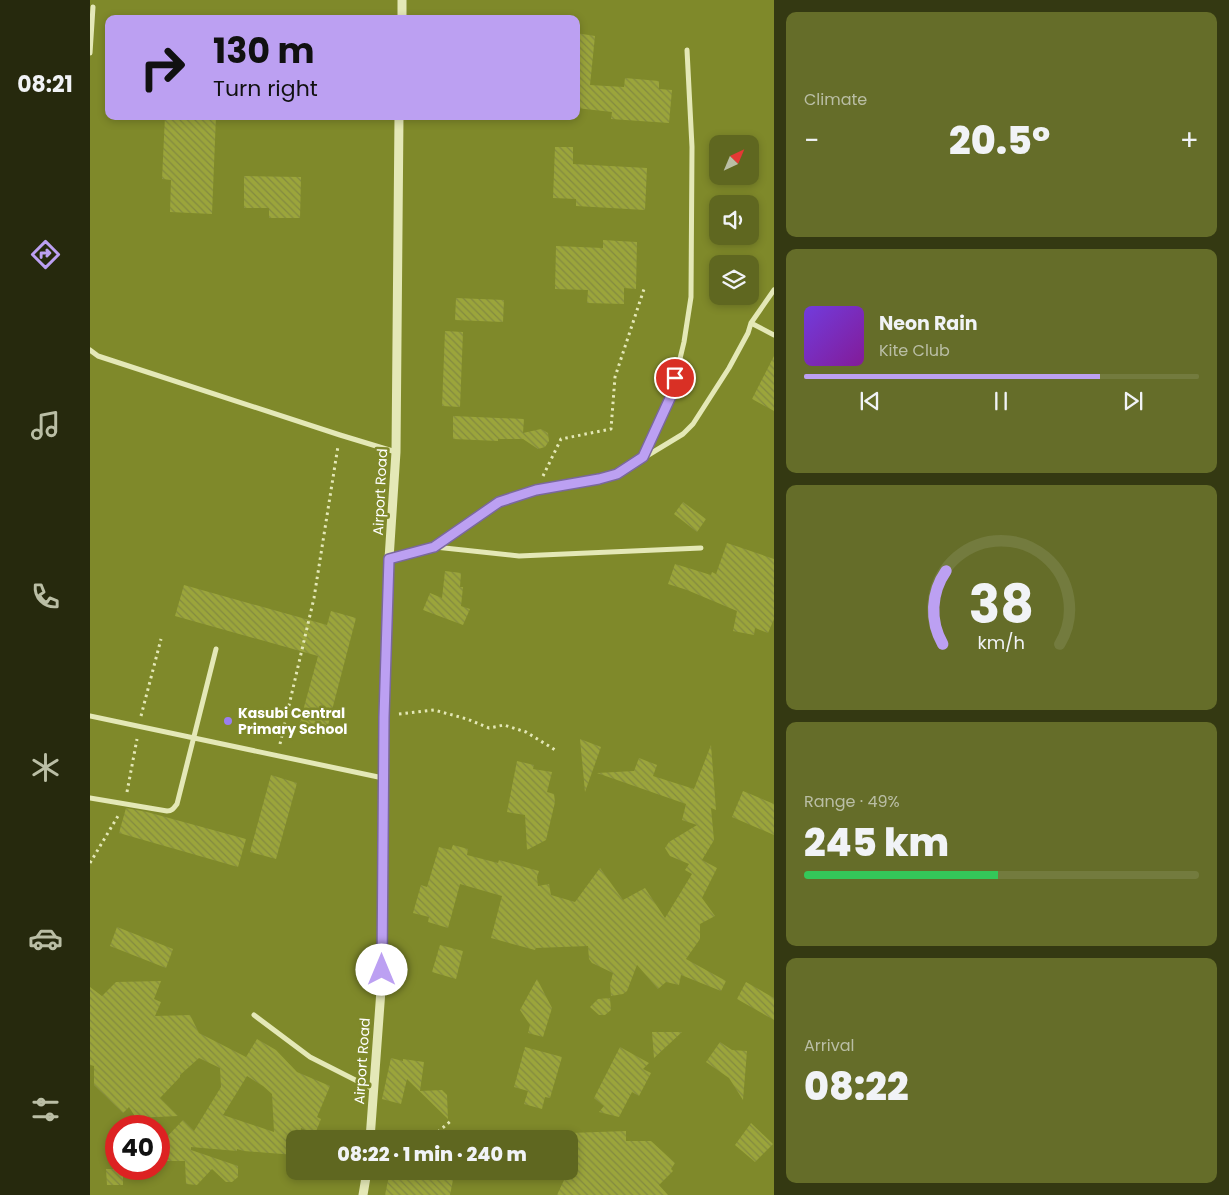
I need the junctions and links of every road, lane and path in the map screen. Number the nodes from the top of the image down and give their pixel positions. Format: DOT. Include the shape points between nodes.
graph roads {
  1 [pos="402,0"];
  2 [pos="93,7"];
  3 [pos="402,15"];
  4 [pos="687,50"];
  5 [pos="90,53"];
  6 [pos="399,120"];
  7 [pos="645,286"];
  8 [pos="774,290"];
  9 [pos="751,323"];
  10 [pos="774,335"];
  11 [pos="90,350"];
  12 [pos="340,436"];
  13 [pos="396,452"];
  14 [pos="643,457"];
  15 [pos="536,490"];
  16 [pos="434,547"];
  17 [pos="701,548"];
  18 [pos="389,559"];
  19 [pos="216,649"];
  20 [pos="90,716"];
  21 [pos="384,717"];
  22 [pos="193,738"];
  23 [pos="557,751"];
  24 [pos="278,756"];
  25 [pos="383,778"];
  26 [pos="90,798"];
  27 [pos="125,804"];
  28 [pos="90,863"];
  29 [pos="254,1015"];
  30 [pos="373,1089"];
  31 [pos="452,1120"];
  32 [pos="371,1130"];
  33 [pos="440,1130"];
  34 [pos="366,1180"];
  35 [pos="363,1195"];
  1 -- 3 [label="street"];
  2 -- 5 [label="street"];
  4 -- 14 [label="street" via="692,148 691,296 671,396"];
  6 -- 13 [label="street, Airport Road"];
  7 -- 15 [label="path" via="616,376 611,429 561,440"];
  8 -- 9 [label="street"];
  9 -- 10 [label="street"];
  9 -- 14 [label="street" via="729,368 693,424 683,434"];
  11 -- 12 [label="street" via="98,356"];
  12 -- 13 [label="street"];
  12 -- 24 [label="path" via="314,598"];
  13 -- 18 [label="street, Airport Road"];
  14 -- 15 [label="street" via="617,474"];
  15 -- 16 [label="street" via="499,502"];
  16 -- 17 [label="street" via="519,556"];
  16 -- 18 [label="street"];
  18 -- 21 [label="street, Airport Road"];
  19 -- 22 [label="street"];
  20 -- 22 [label="street"];
  21 -- 23 [label="path" via="434,710 488,728 504,725 526,732"];
  21 -- 25 [label="street, Airport Road"];
  22 -- 24 [label="street"];
  22 -- 27 [label="street" via="177,804 172,811"];
  24 -- 25 [label="street"];
  25 -- 30 [label="street, Airport Road" via="381,990"];
  26 -- 27 [label="street"];
  27 -- 28 [label="path"];
  29 -- 30 [label="street" via="310,1057"];
  30 -- 32 [label="street, Airport Road"];
  31 -- 33 [label="path"];
  34 -- 35 [label="street"];
}
